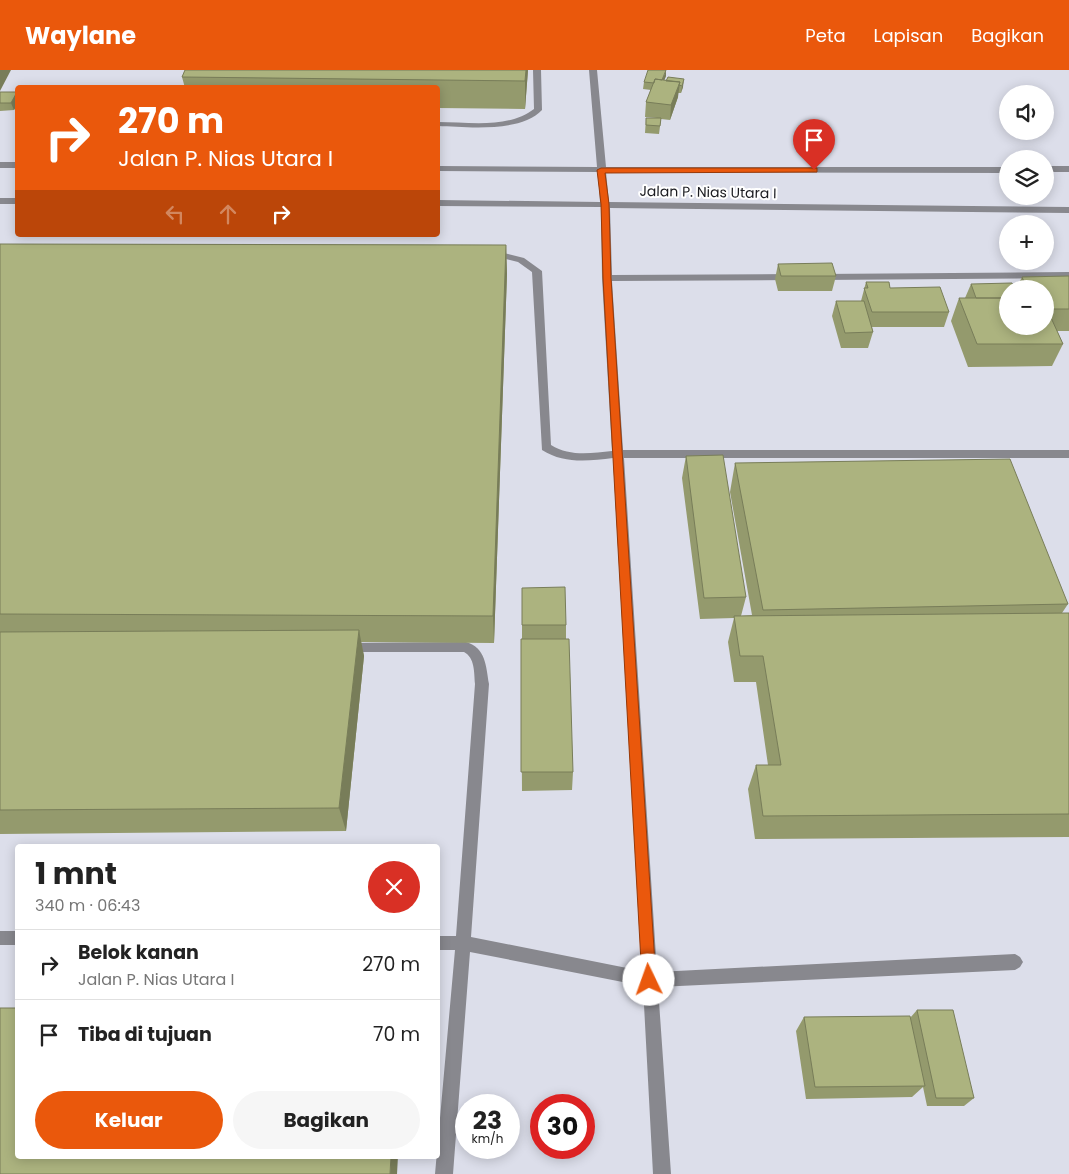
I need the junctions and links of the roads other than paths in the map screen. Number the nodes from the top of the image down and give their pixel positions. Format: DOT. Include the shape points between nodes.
graph roads {
  1 [pos="538,70"];
  2 [pos="593,70"];
  3 [pos="440,124"];
  4 [pos="0,165"];
  5 [pos="15,165"];
  6 [pos="440,169"];
  7 [pos="1069,169"];
  8 [pos="601,170"];
  9 [pos="999,170"];
  10 [pos="1054,170"];
  11 [pos="0,200"];
  12 [pos="15,201"];
  13 [pos="440,203"];
  14 [pos="605,204"];
  15 [pos="1069,210"];
  16 [pos="480,252"];
  17 [pos="1069,275"];
  18 [pos="607,278"];
  19 [pos="618,454"];
  20 [pos="1069,454"];
  21 [pos="337,647"];
  22 [pos="0,938"];
  23 [pos="15,938"];
  24 [pos="440,943"];
  25 [pos="463,943"];
  26 [pos="1015,962"];
  27 [pos="649,980"];
  28 [pos="444,1174"];
  29 [pos="662,1174"];
  1 -- 3 [label="street" via="538,110 526,119 505,124"];
  2 -- 8 [label="street"];
  4 -- 5 [label="street"];
  6 -- 8 [label="street, Jalan P. Nias Utara I"];
  7 -- 10 [label="street"];
  8 -- 9 [label="street, Jalan P. Nias Utara I"];
  8 -- 14 [label="street"];
  11 -- 12 [label="street"];
  13 -- 14 [label="street, Jalan P. Nias Utara I"];
  14 -- 15 [label="street, Jalan P. Nias Utara I"];
  14 -- 18 [label="street"];
  16 -- 19 [label="street" via="521,260 537,271 546,447 554,454 570,457"];
  17 -- 18 [label="street"];
  18 -- 19 [label="street"];
  19 -- 20 [label="street" via="1006,458"];
  19 -- 27 [label="street"];
  21 -- 25 [label="street" via="466,647 475,652 482,684"];
  22 -- 23 [label="street"];
  24 -- 25 [label="street"];
  25 -- 27 [label="street"];
  25 -- 28 [label="street"];
  26 -- 27 [label="street"];
  27 -- 29 [label="street"];
}
